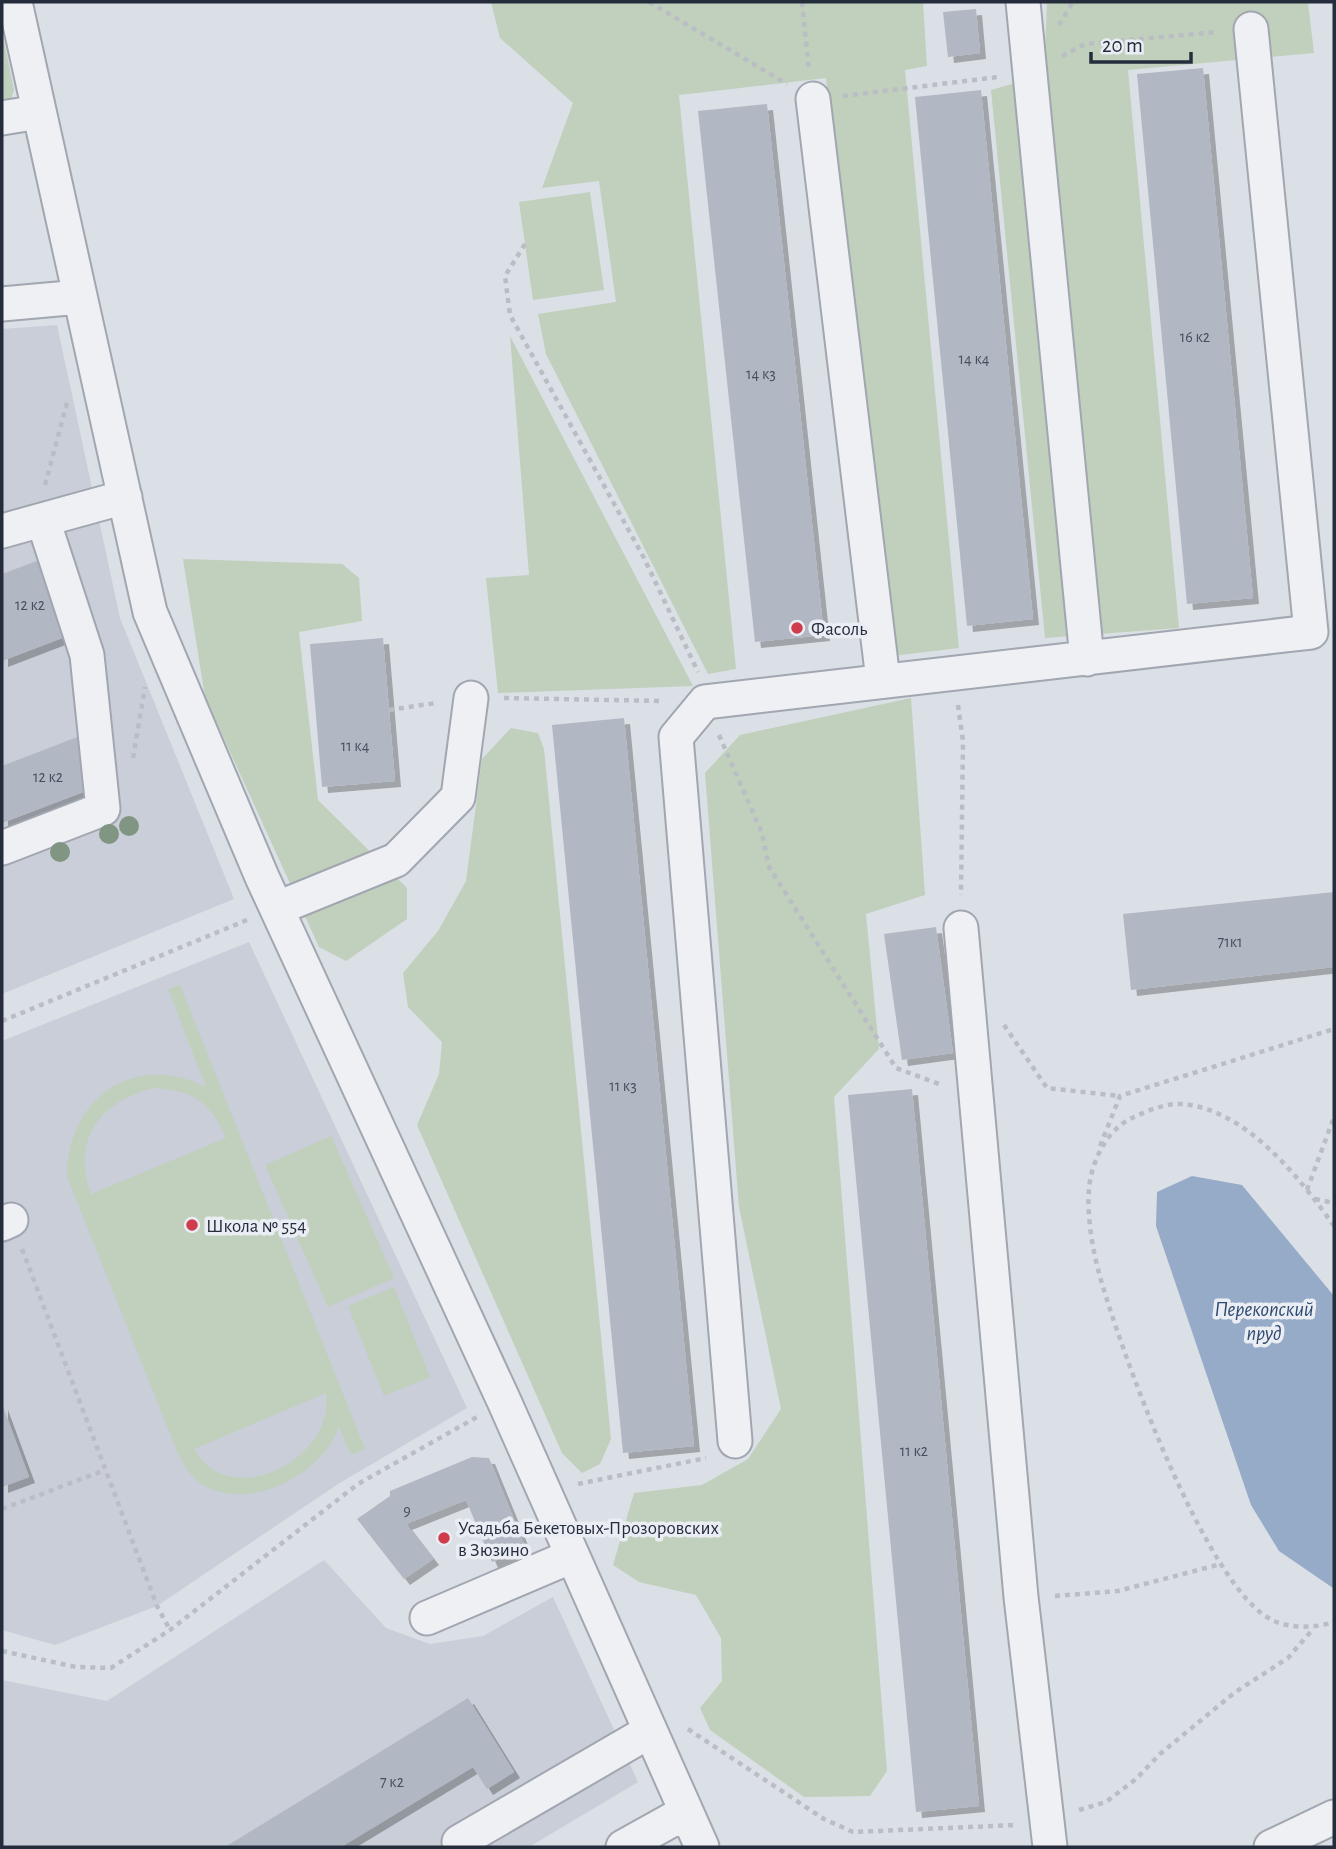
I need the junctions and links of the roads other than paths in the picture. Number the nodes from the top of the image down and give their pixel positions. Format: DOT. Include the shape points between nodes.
graph roads {
  1 [pos="15,2"];
  2 [pos="1023,2"];
  3 [pos="1251,29"];
  4 [pos="813,99"];
  5 [pos="39,112"];
  6 [pos="2,118"];
  7 [pos="80,297"];
  8 [pos="2,303"];
  9 [pos="125,498"];
  10 [pos="43,520"];
  11 [pos="2,531"];
  12 [pos="1087,659"];
  13 [pos="883,680"];
  14 [pos="471,698"];
  15 [pos="2,848"];
  16 [pos="278,908"];
  17 [pos="961,928"];
  18 [pos="734,1441"];
  19 [pos="572,1556"];
  20 [pos="427,1618"];
  21 [pos="650,1731"];
  22 [pos="687,1812"];
  23 [pos="1334,1816"];
  24 [pos="1049,1833"];
  25 [pos="459,1842"];
  26 [pos="623,1847"];
  27 [pos="702,1847"];
  28 [pos="1270,1847"];
  1 -- 5 [label="street"];
  2 -- 12 [label="street"];
  3 -- 12 [label="street" via="1311,632"];
  4 -- 13 [label="street"];
  5 -- 6 [label="street"];
  5 -- 7 [label="street"];
  7 -- 8 [label="street"];
  7 -- 9 [label="street"];
  9 -- 10 [label="street"];
  9 -- 16 [label="street" via="150,612"];
  10 -- 11 [label="street"];
  10 -- 15 [label="street" via="87,655 103,809"];
  12 -- 13 [label="street"];
  13 -- 18 [label="street" via="705,702 676,737"];
  14 -- 16 [label="street" via="458,797 396,860"];
  16 -- 19 [label="street"];
  17 -- 24 [label="street" via="1021,1597"];
  19 -- 20 [label="street"];
  19 -- 21 [label="street"];
  21 -- 22 [label="street"];
  21 -- 25 [label="street"];
  22 -- 26 [label="street"];
  22 -- 27 [label="street"];
  23 -- 28 [label="street"];
}
